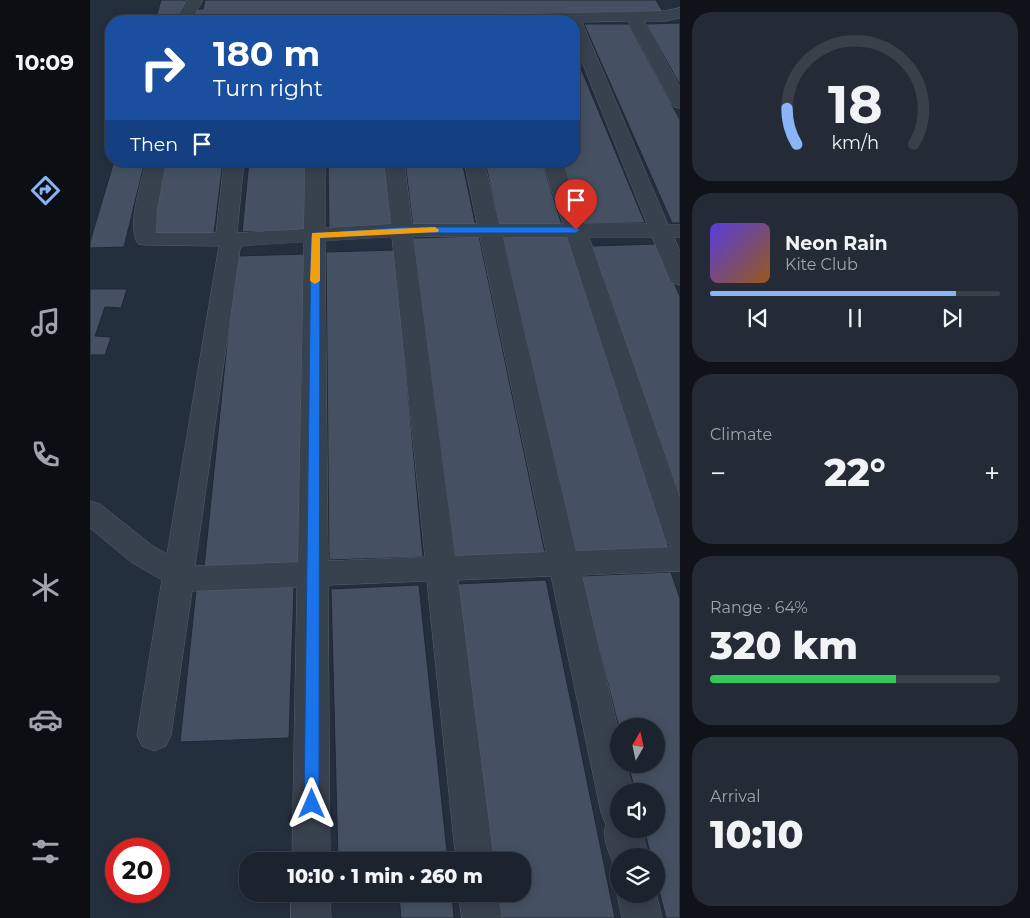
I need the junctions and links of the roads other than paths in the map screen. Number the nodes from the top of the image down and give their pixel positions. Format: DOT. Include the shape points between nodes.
graph roads {
  1 [pos="195,0"];
  2 [pos="671,0"];
  3 [pos="680,6"];
  4 [pos="680,13"];
  5 [pos="187,15"];
  6 [pos="634,17"];
  7 [pos="580,21"];
  8 [pos="580,36"];
  9 [pos="680,103"];
  10 [pos="155,167"];
  11 [pos="234,167"];
  12 [pos="315,167"];
  13 [pos="395,167"];
  14 [pos="475,167"];
  15 [pos="554,167"];
  16 [pos="402,230"];
  17 [pos="490,230"];
  18 [pos="576,230"];
  19 [pos="670,231"];
  20 [pos="315,235"];
  21 [pos="231,240"];
  22 [pos="680,278"];
  23 [pos="90,512"];
  24 [pos="680,539"];
  25 [pos="680,559"];
  26 [pos="564,564"];
  27 [pos="441,569"];
  28 [pos="313,574"];
  29 [pos="179,575"];
  30 [pos="154,735"];
  31 [pos="613,783"];
  32 [pos="311,852"];
  33 [pos="474,852"];
  34 [pos="311,902"];
  35 [pos="480,902"];
  36 [pos="639,903"];
  37 [pos="311,918"];
  38 [pos="482,918"];
  39 [pos="642,918"];
  1 -- 5 [label="lane"];
  2 -- 3 [label="lane"];
  4 -- 6 [label="lane"];
  6 -- 7 [label="lane"];
  6 -- 9 [label="lane"];
  8 -- 19 [label="lane"];
  10 -- 21 [label="lane" via="144,229 146,239"];
  11 -- 21 [label="lane"];
  12 -- 20 [label="lane"];
  13 -- 16 [label="lane"];
  14 -- 17 [label="lane"];
  15 -- 18 [label="lane"];
  16 -- 17 [label="lane"];
  16 -- 20 [label="lane"];
  16 -- 27 [label="lane"];
  17 -- 18 [label="lane"];
  17 -- 26 [label="lane"];
  18 -- 19 [label="lane"];
  18 -- 24 [label="lane"];
  19 -- 22 [label="lane"];
  20 -- 21 [label="lane"];
  20 -- 28 [label="lane"];
  21 -- 29 [label="lane"];
  23 -- 29 [label="lane" via="142,554"];
  25 -- 26 [label="lane"];
  26 -- 27 [label="lane"];
  26 -- 31 [label="lane"];
  27 -- 28 [label="lane"];
  27 -- 33 [label="lane"];
  28 -- 29 [label="lane" via="186,579"];
  28 -- 32 [label="lane"];
  29 -- 30 [label="lane"];
  34 -- 37 [label="lane"];
  35 -- 38 [label="lane"];
  36 -- 39 [label="lane"];
}
